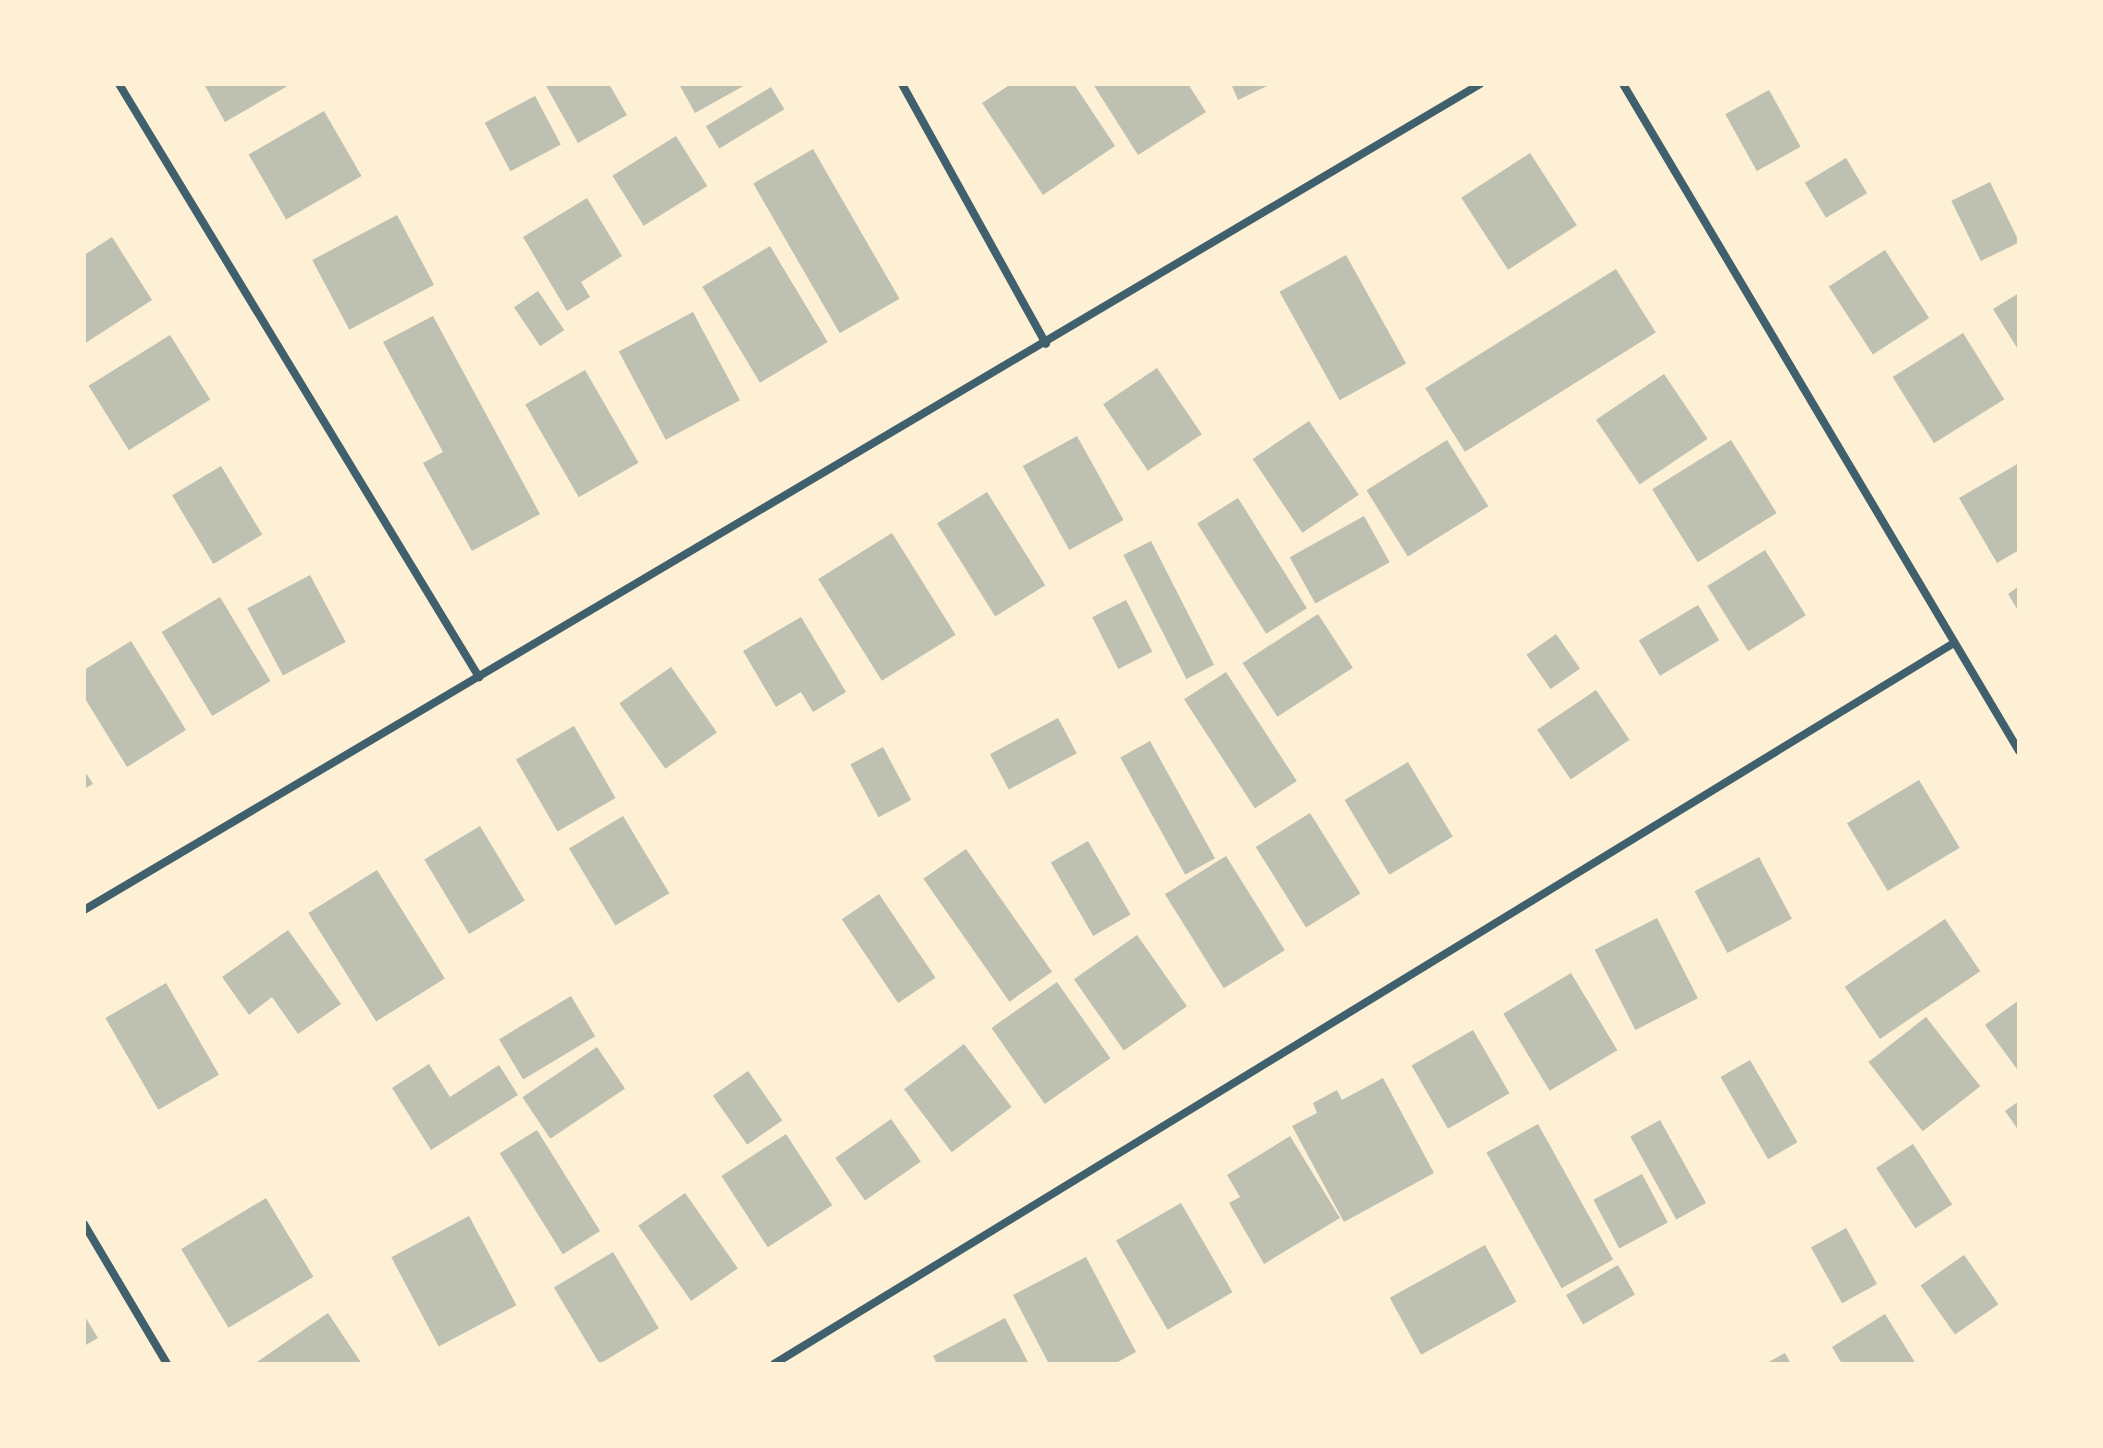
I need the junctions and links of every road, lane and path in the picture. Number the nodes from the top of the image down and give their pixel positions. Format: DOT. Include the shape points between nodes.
graph roads {
  1 [pos="119,84"];
  2 [pos="902,84"];
  3 [pos="1480,84"];
  4 [pos="1623,84"];
  5 [pos="1046,344"];
  6 [pos="1954,643"];
  7 [pos="479,677"];
  8 [pos="2019,751"];
  9 [pos="84,910"];
  10 [pos="84,1224"];
  11 [pos="167,1364"];
  12 [pos="774,1364"];
  1 -- 7 [label="street"];
  2 -- 5 [label="street"];
  3 -- 5 [label="street"];
  4 -- 6 [label="street"];
  5 -- 7 [label="street"];
  6 -- 8 [label="street"];
  6 -- 12 [label="street"];
  7 -- 9 [label="street"];
  10 -- 11 [label="street"];
}
